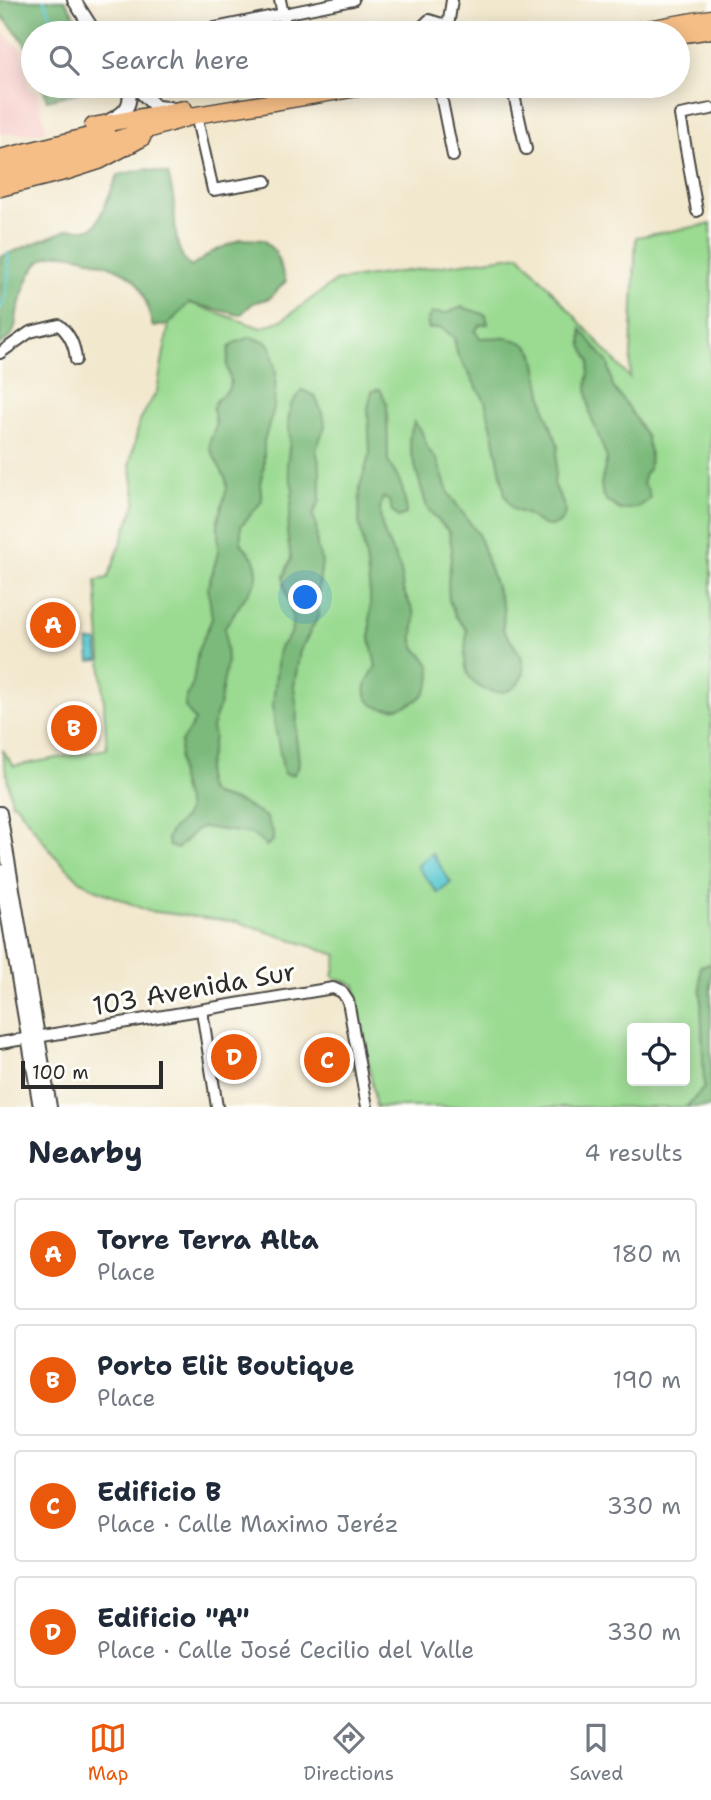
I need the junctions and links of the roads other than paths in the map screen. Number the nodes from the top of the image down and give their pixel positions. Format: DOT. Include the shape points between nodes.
graph roads {
  1 [pos="74,0"];
  2 [pos="280,0"];
  3 [pos="353,0"];
  4 [pos="452,0"];
  5 [pos="283,14"];
  6 [pos="711,18"];
  7 [pos="87,21"];
  8 [pos="249,21"];
  9 [pos="284,21"];
  10 [pos="448,21"];
  11 [pos="690,22"];
  12 [pos="711,30"];
  13 [pos="690,33"];
  14 [pos="129,98"];
  15 [pos="147,98"];
  16 [pos="250,98"];
  17 [pos="285,98"];
  18 [pos="441,98"];
  19 [pos="515,98"];
  20 [pos="711,109"];
  21 [pos="193,111"];
  22 [pos="177,120"];
  23 [pos="103,123"];
  24 [pos="0,147"];
  25 [pos="526,149"];
  26 [pos="453,156"];
  27 [pos="0,158"];
  28 [pos="0,172"];
  29 [pos="266,181"];
  30 [pos="0,188"];
  31 [pos="697,211"];
  32 [pos="0,353"];
  33 [pos="76,360"];
  34 [pos="0,813"];
  35 [pos="0,871"];
  36 [pos="202,1011"];
  37 [pos="33,1037"];
  38 [pos="0,1043"];
  39 [pos="40,1107"];
  40 [pos="50,1107"];
  41 [pos="218,1107"];
  42 [pos="367,1107"];
  1 -- 7 [label="street"];
  2 -- 5 [label="street"];
  3 -- 5 [label="street"];
  4 -- 10 [label="street"];
  5 -- 8 [label="street"];
  5 -- 9 [label="street"];
  6 -- 11 [label="main road"];
  12 -- 13 [label="main road"];
  14 -- 23 [label="street" via="122,115"];
  15 -- 21 [label="street" via="156,107"];
  16 -- 21 [label="main road"];
  17 -- 21 [label="main road"];
  18 -- 26 [label="street"];
  19 -- 25 [label="street"];
  20 -- 31 [label="street" via="680,115"];
  21 -- 22 [label="main road"];
  21 -- 23 [label="main road"];
  21 -- 27 [label="main road"];
  21 -- 29 [label="street" via="213,190"];
  22 -- 28 [label="main road"];
  22 -- 30 [label="main road" via="99,161"];
  23 -- 24 [label="main road"];
  32 -- 33 [label="street" via="30,332 58,326 68,333"];
  34 -- 37 [label="street"];
  35 -- 37 [label="street"];
  36 -- 37 [label="street, 103 Avenida Sur"];
  36 -- 41 [label="street"];
  36 -- 42 [label="street, 103 Avenida Sur" via="326,988 342,992"];
  37 -- 38 [label="street, 103 Avenida Sur"];
  37 -- 39 [label="street"];
  37 -- 40 [label="street"];
}
